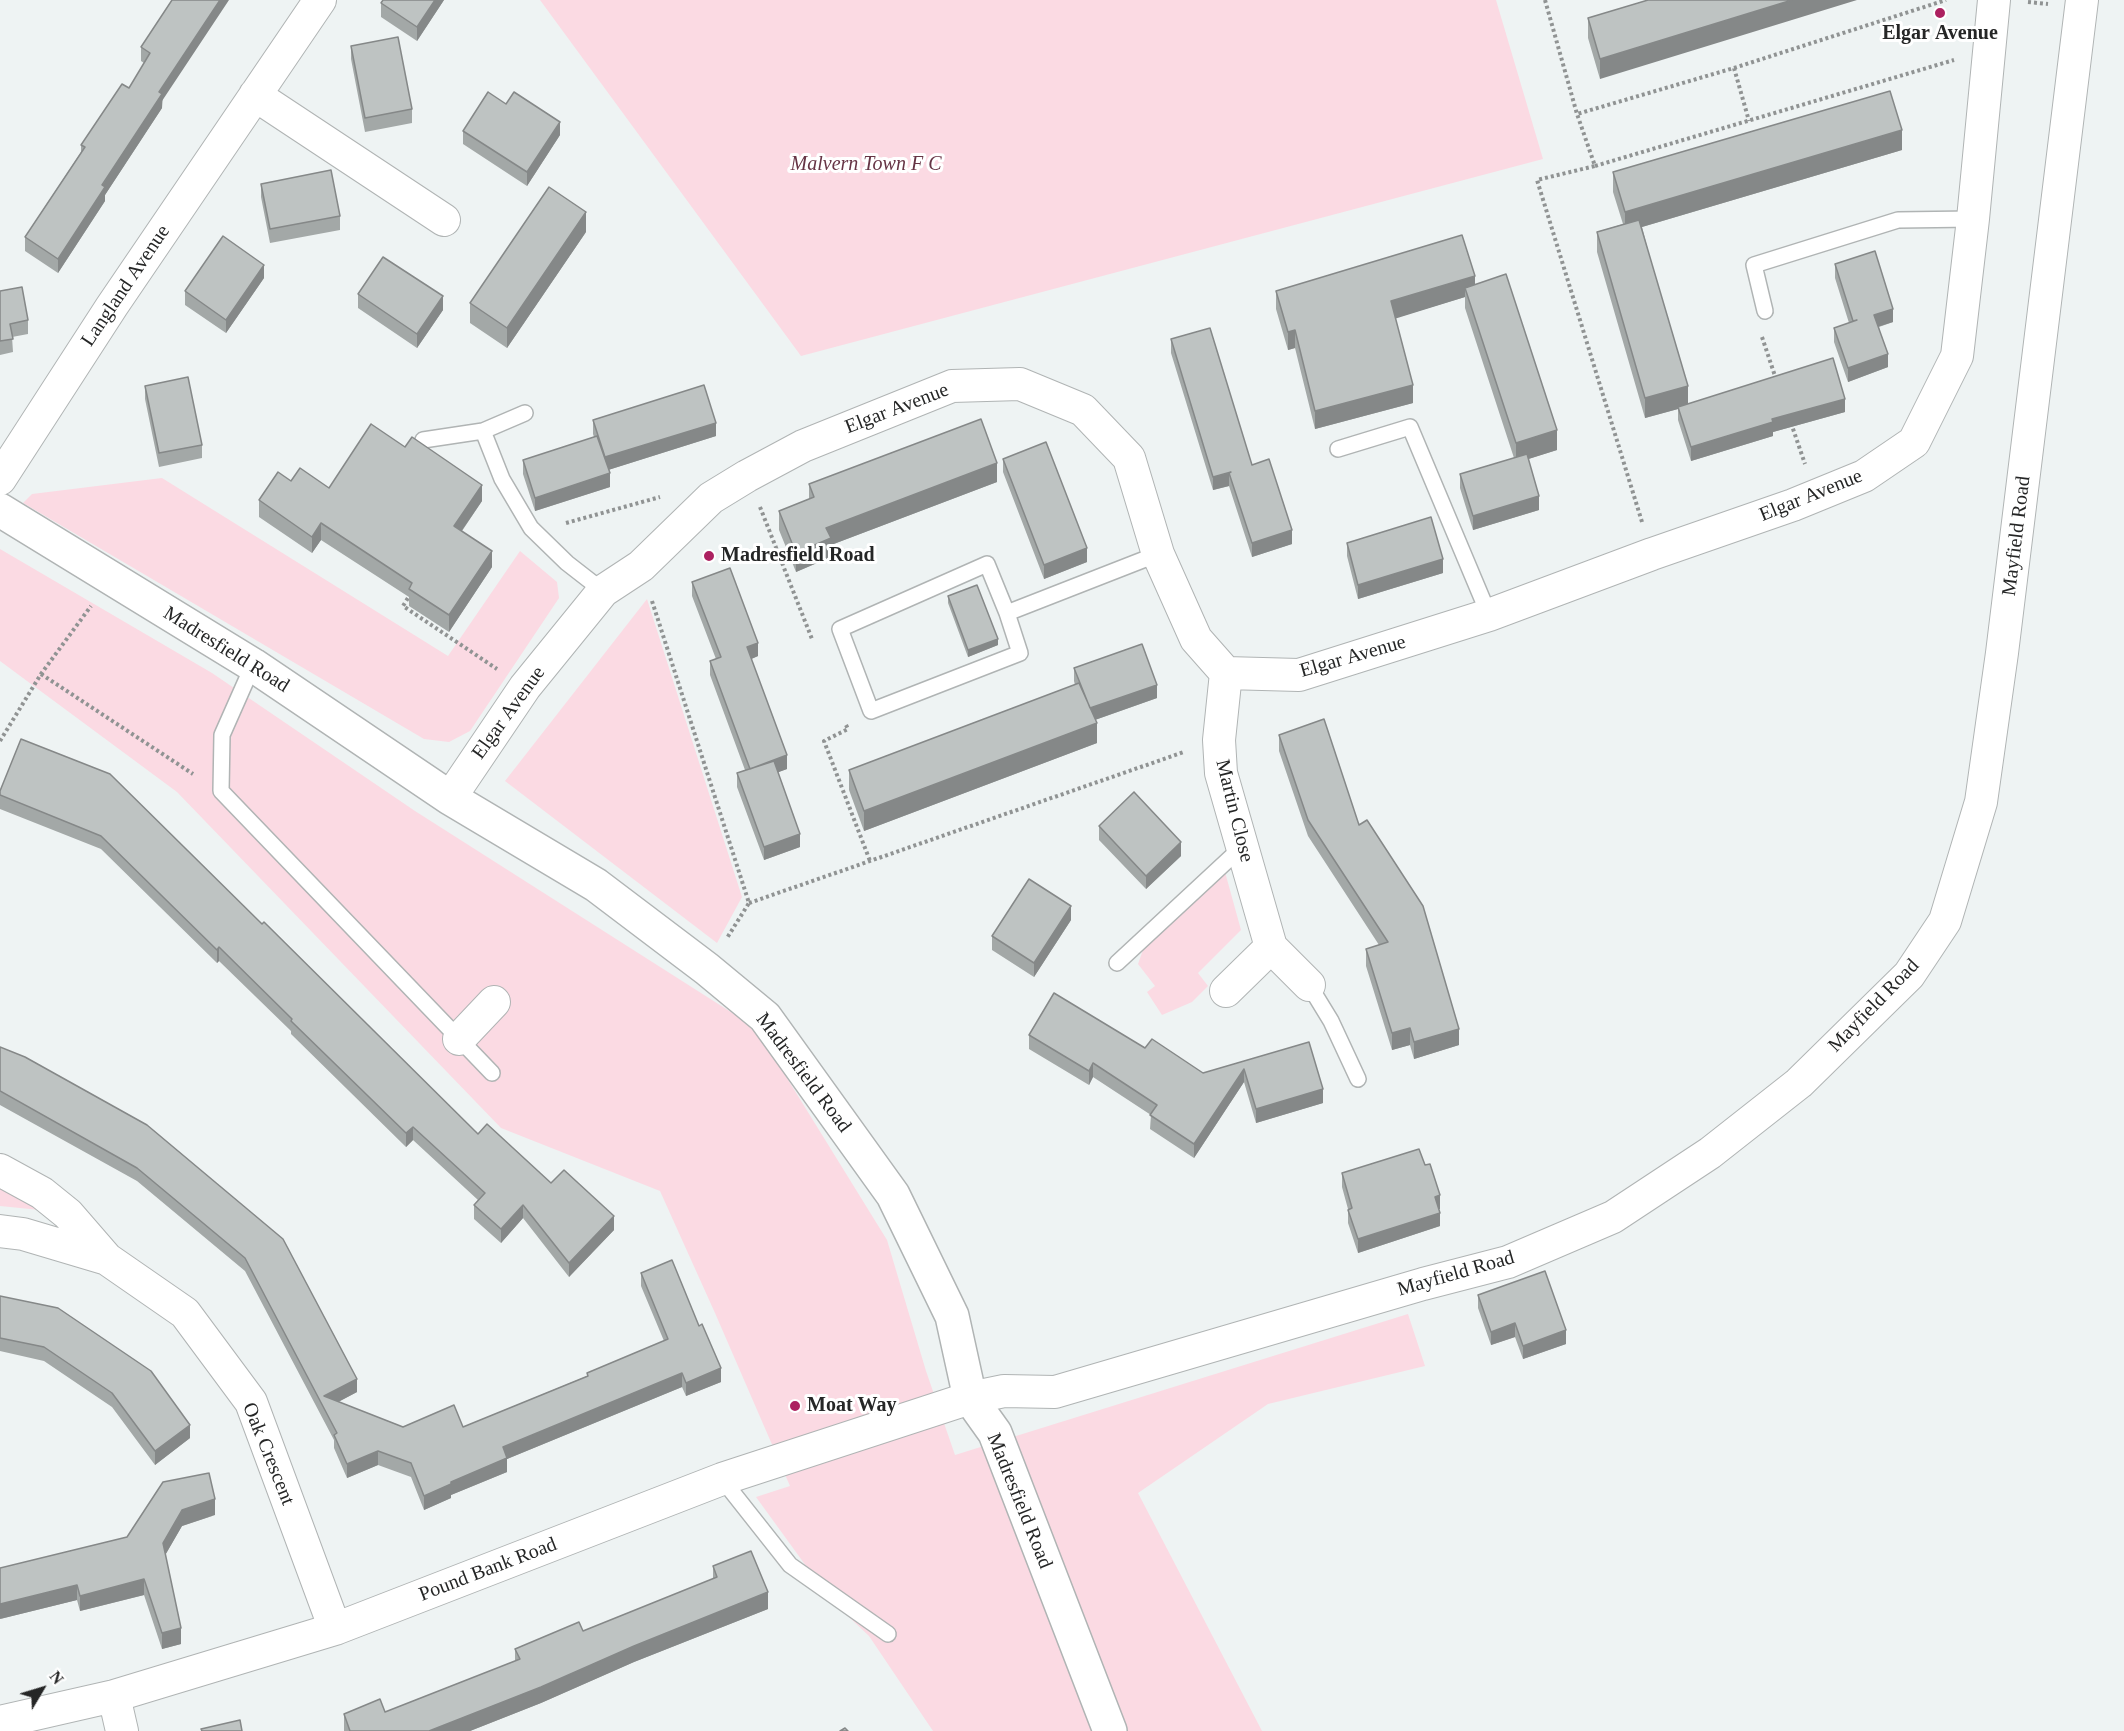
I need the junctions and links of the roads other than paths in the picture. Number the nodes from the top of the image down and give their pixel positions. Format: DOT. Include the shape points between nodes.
graph roads {
  1 [pos="320,0"];
  2 [pos="1994,0"];
  3 [pos="2082,0"];
  4 [pos="255,95"];
  5 [pos="1973,219"];
  6 [pos="444,220"];
  7 [pos="1765,310"];
  8 [pos="525,413"];
  9 [pos="483,431"];
  10 [pos="423,440"];
  11 [pos="1338,449"];
  12 [pos="0,479"];
  13 [pos="0,510"];
  14 [pos="1158,554"];
  15 [pos="603,591"];
  16 [pos="1007,613"];
  17 [pos="1489,615"];
  18 [pos="253,665"];
  19 [pos="1226,673"];
  20 [pos="450,798"];
  21 [pos="1242,847"];
  22 [pos="1271,947"];
  23 [pos="1117,963"];
  24 [pos="1309,985"];
  25 [pos="1227,991"];
  26 [pos="494,1002"];
  27 [pos="459,1039"];
  28 [pos="492,1073"];
  29 [pos="1358,1079"];
  30 [pos="0,1170"];
  31 [pos="0,1231"];
  32 [pos="107,1259"];
  33 [pos="970,1398"];
  34 [pos="722,1479"];
  35 [pos="335,1629"];
  36 [pos="888,1634"];
  37 [pos="114,1696"];
  38 [pos="0,1722"];
  39 [pos="122,1731"];
  40 [pos="1110,1731"];
  1 -- 4 [label="street, Langland Avenue"];
  2 -- 5 [label="street, Elgar Avenue"];
  3 -- 33 [label="street, Mayfield Road" via="1981,802 1945,921 1909,975 1799,1083 1710,1153 1612,1217 1508,1262 1118,1375 1054,1392 1004,1391"];
  4 -- 6 [label="street"];
  4 -- 12 [label="street, Langland Avenue"];
  5 -- 7 [label="lane" via="1898,220 1754,265"];
  5 -- 17 [label="street, Elgar Avenue" via="1957,356 1914,442 1864,476 1816,496"];
  8 -- 9 [label="lane"];
  9 -- 10 [label="lane"];
  9 -- 15 [label="lane" via="502,479 531,528"];
  11 -- 17 [label="lane" via="1410,427"];
  13 -- 18 [label="street, Madresfield Road"];
  14 -- 15 [label="street, Elgar Avenue" via="1129,458 1083,410 1020,384 952,386 803,446 747,476 711,498 641,566"];
  14 -- 16 [label="lane"];
  14 -- 19 [label="street, Elgar Avenue" via="1196,639"];
  15 -- 20 [label="street, Elgar Avenue" via="525,687"];
  16 -- 16 [label="lane" via="987,564 840,628 871,711 1020,653"];
  17 -- 19 [label="street, Elgar Avenue" via="1299,675"];
  18 -- 20 [label="street, Madresfield Road"];
  18 -- 27 [label="lane" via="222,735 221,791"];
  19 -- 21 [label="street, Martin Close" via="1219,740 1221,773"];
  20 -- 33 [label="street, Madresfield Road" via="596,885 765,1017 893,1195 952,1316"];
  21 -- 22 [label="street, Martin Close"];
  21 -- 23 [label="lane"];
  22 -- 24 [label="street, Martin Close"];
  22 -- 25 [label="street"];
  24 -- 29 [label="lane"];
  26 -- 27 [label="street"];
  27 -- 28 [label="lane"];
  30 -- 32 [label="street, Oak Crescent" via="42,1193 68,1214"];
  31 -- 32 [label="street, Oak Crescent"];
  32 -- 35 [label="street, Oak Crescent" via="185,1313 251,1402"];
  33 -- 34 [label="street, Pound Bank Road"];
  33 -- 40 [label="street, Madresfield Road" via="995,1433"];
  34 -- 35 [label="street, Pound Bank Road"];
  34 -- 36 [label="lane" via="790,1565"];
  35 -- 37 [label="street, Pound Bank Road"];
  37 -- 38 [label="street, Pound Bank Road"];
  37 -- 39 [label="street"];
}
